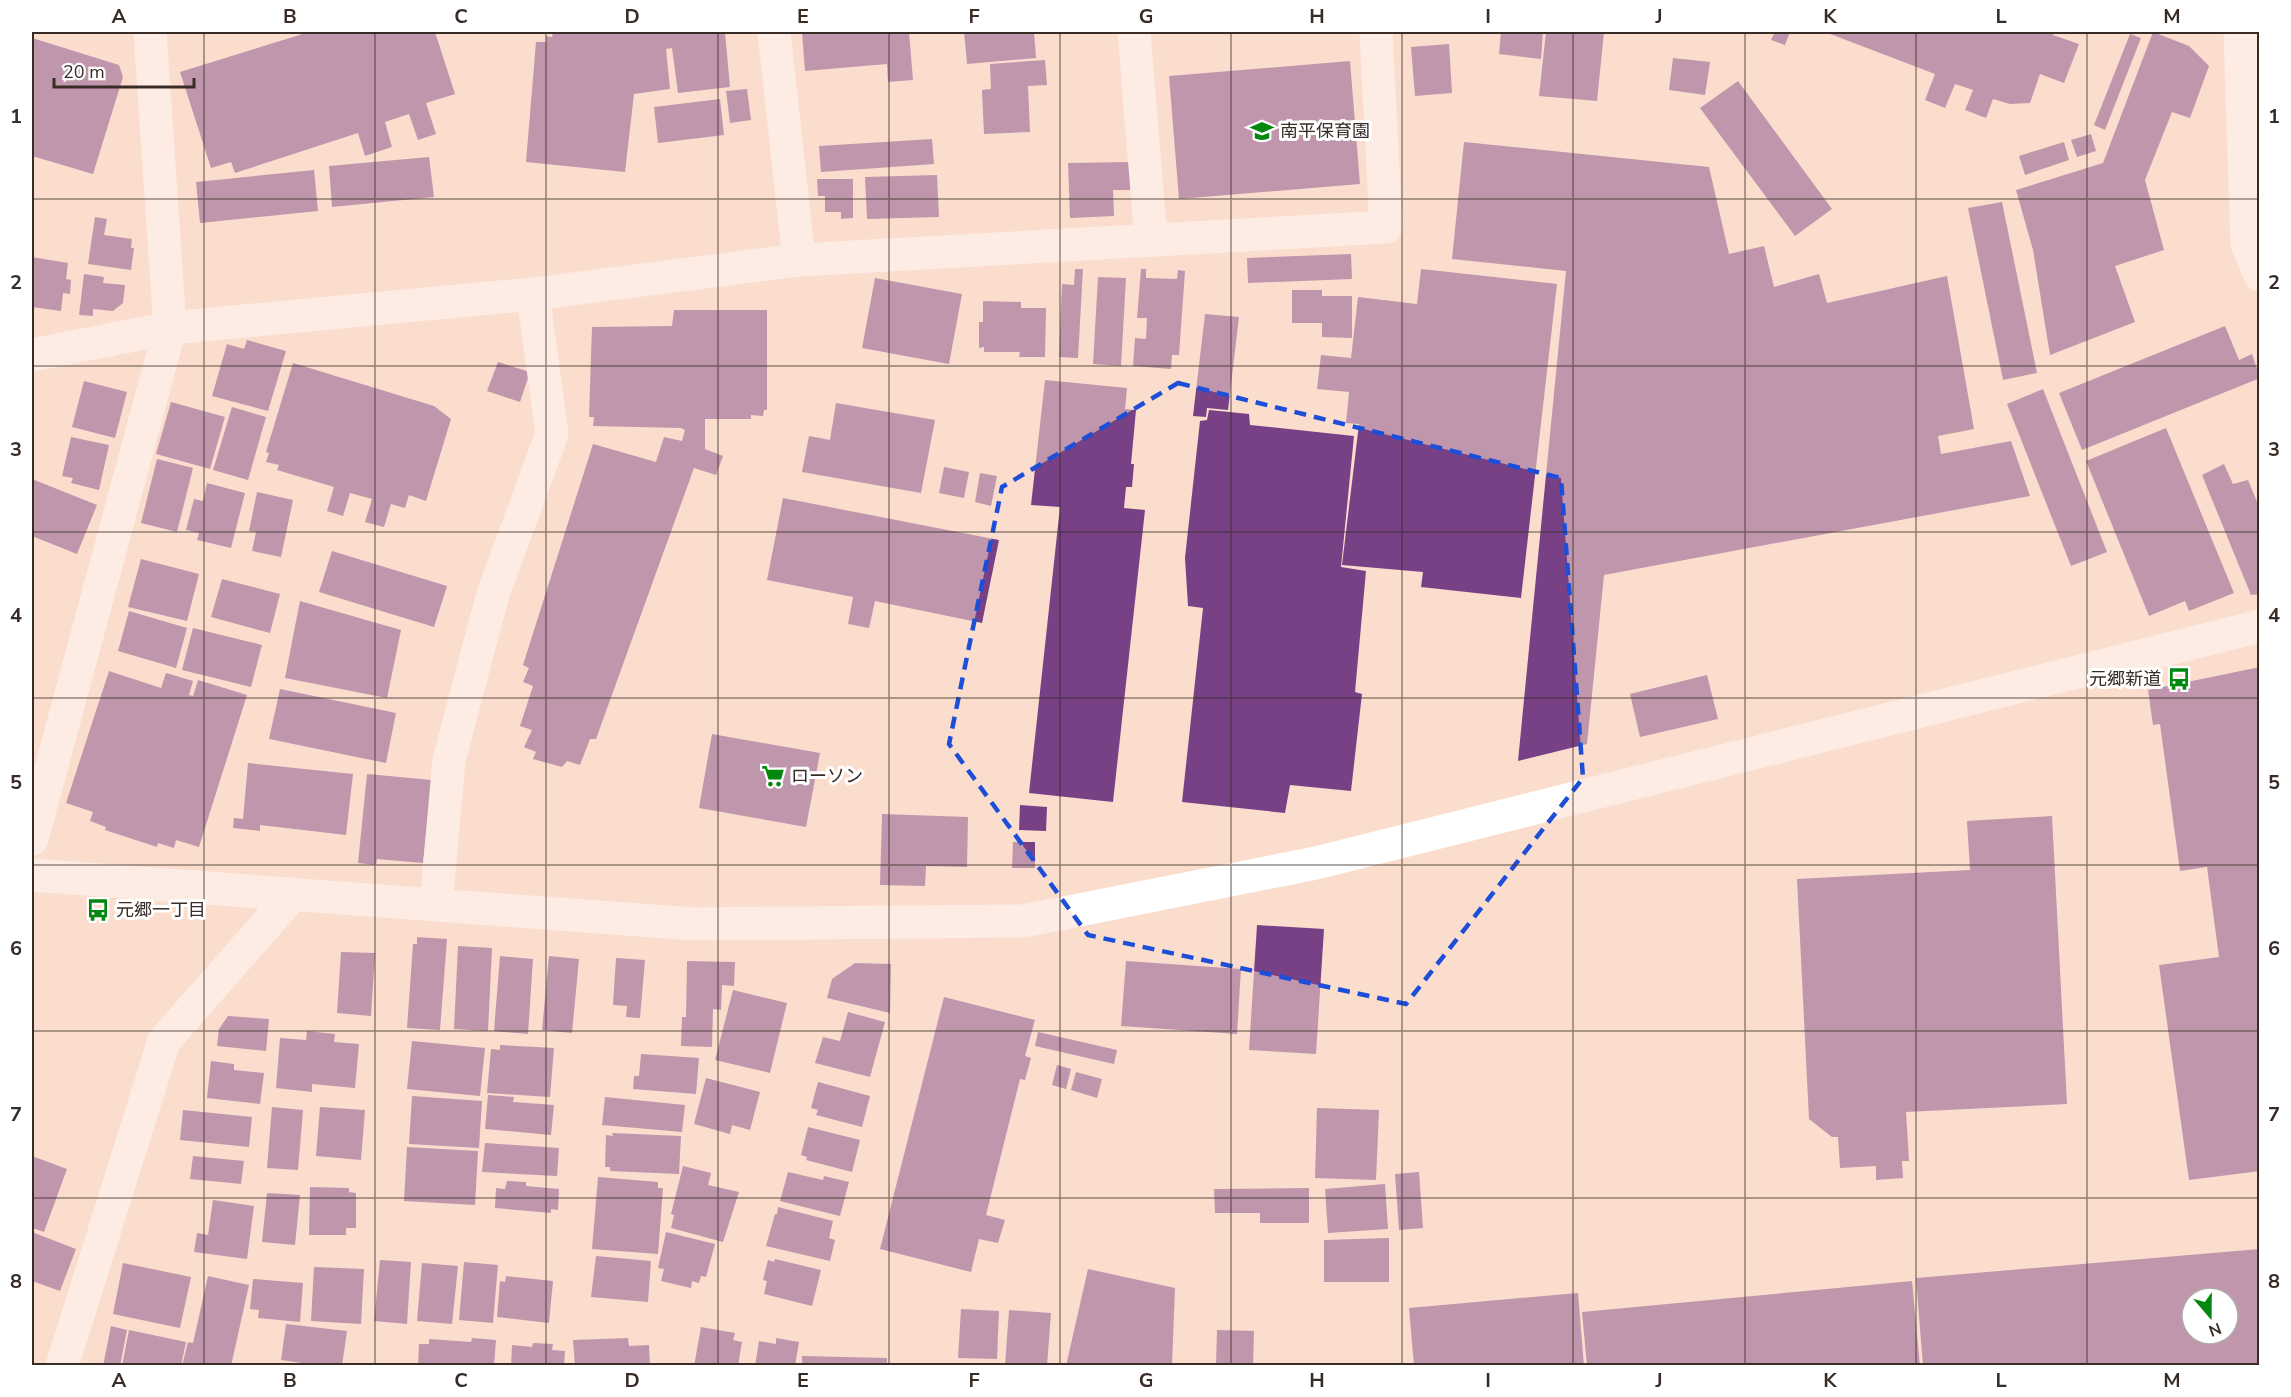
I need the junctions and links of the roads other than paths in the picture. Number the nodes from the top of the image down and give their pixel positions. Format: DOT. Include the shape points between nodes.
graph roads {
  1 [pos="150,32"];
  2 [pos="774,32"];
  3 [pos="1134,32"];
  4 [pos="1376,32"];
  5 [pos="2240,32"];
  6 [pos="1151,240"];
  7 [pos="799,260"];
  8 [pos="2259,275"];
  9 [pos="533,294"];
  10 [pos="170,328"];
  11 [pos="32,355"];
  12 [pos="2259,626"];
  13 [pos="32,839"];
  14 [pos="32,875"];
  15 [pos="293,894"];
  16 [pos="436,905"];
  17 [pos="62,1365"];
  1 -- 10 [label="street"];
  2 -- 7 [label="street"];
  3 -- 6 [label="street"];
  4 -- 6 [label="street" via="1386,227"];
  5 -- 8 [label="street" via="2247,244"];
  6 -- 7 [label="street"];
  7 -- 9 [label="street"];
  9 -- 10 [label="street"];
  9 -- 16 [label="street" via="552,434 493,594 449,760"];
  10 -- 11 [label="street"];
  10 -- 13 [label="street"];
  12 -- 16 [label="street" via="1316,863 1024,921 693,924"];
  14 -- 15 [label="street"];
  15 -- 16 [label="street"];
  15 -- 17 [label="street" via="164,1041"];
}
